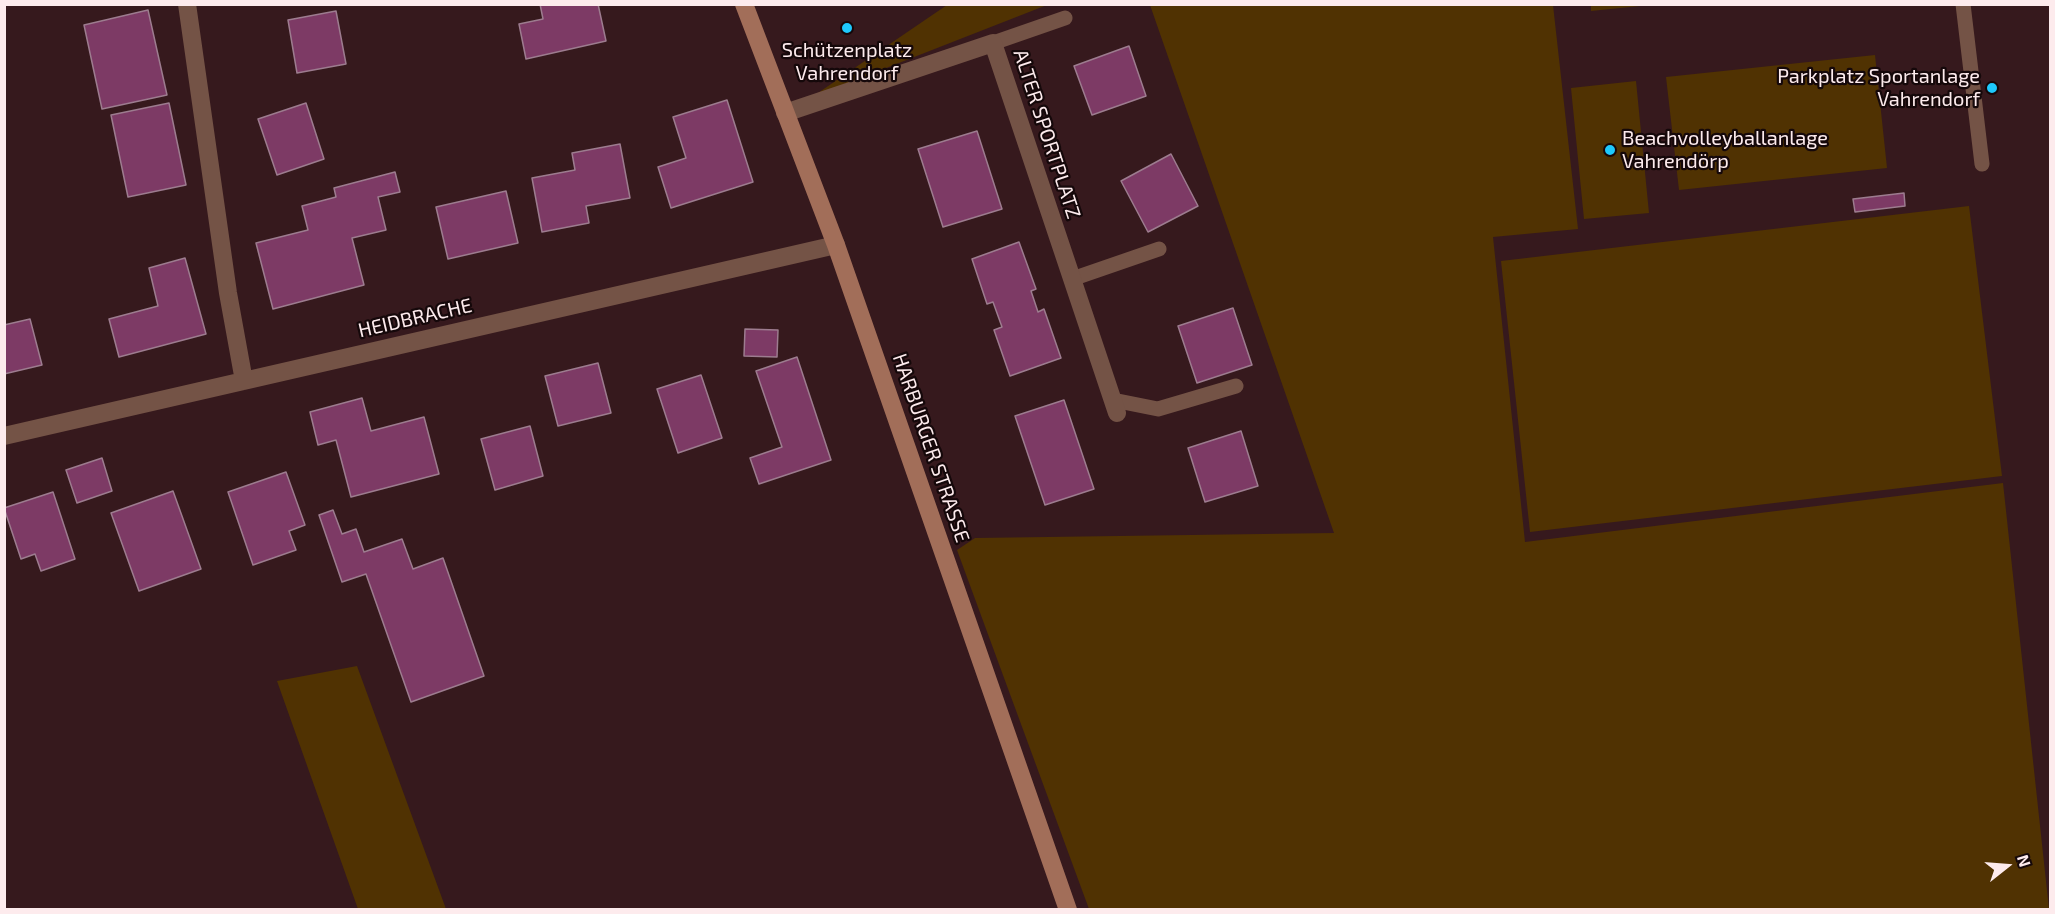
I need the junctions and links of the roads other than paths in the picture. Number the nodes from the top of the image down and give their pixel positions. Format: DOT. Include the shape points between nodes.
graph roads {
  1 [pos="187,4"];
  2 [pos="744,4"];
  3 [pos="1963,4"];
  4 [pos="1065,18"];
  5 [pos="993,43"];
  6 [pos="785,112"];
  7 [pos="1982,164"];
  8 [pos="836,245"];
  9 [pos="1159,249"];
  10 [pos="1072,279"];
  11 [pos="244,381"];
  12 [pos="1236,386"];
  13 [pos="1115,407"];
  14 [pos="4,436"];
  15 [pos="1068,909"];
  1 -- 11 [label="street"];
  2 -- 6 [label="street, HARBURGER STRASSE"];
  3 -- 7 [label="lane"];
  4 -- 5 [label="lane"];
  5 -- 6 [label="street, ALTER SPORTPLATZ"];
  5 -- 10 [label="street, ALTER SPORTPLATZ"];
  6 -- 8 [label="street, HARBURGER STRASSE"];
  8 -- 11 [label="street, HEIDBRACHE"];
  8 -- 15 [label="street, HARBURGER STRASSE"];
  9 -- 10 [label="lane"];
  10 -- 13 [label="street, ALTER SPORTPLATZ"];
  11 -- 14 [label="street, HEIDBRACHE"];
  12 -- 13 [label="lane" via="1158,410"];
}
